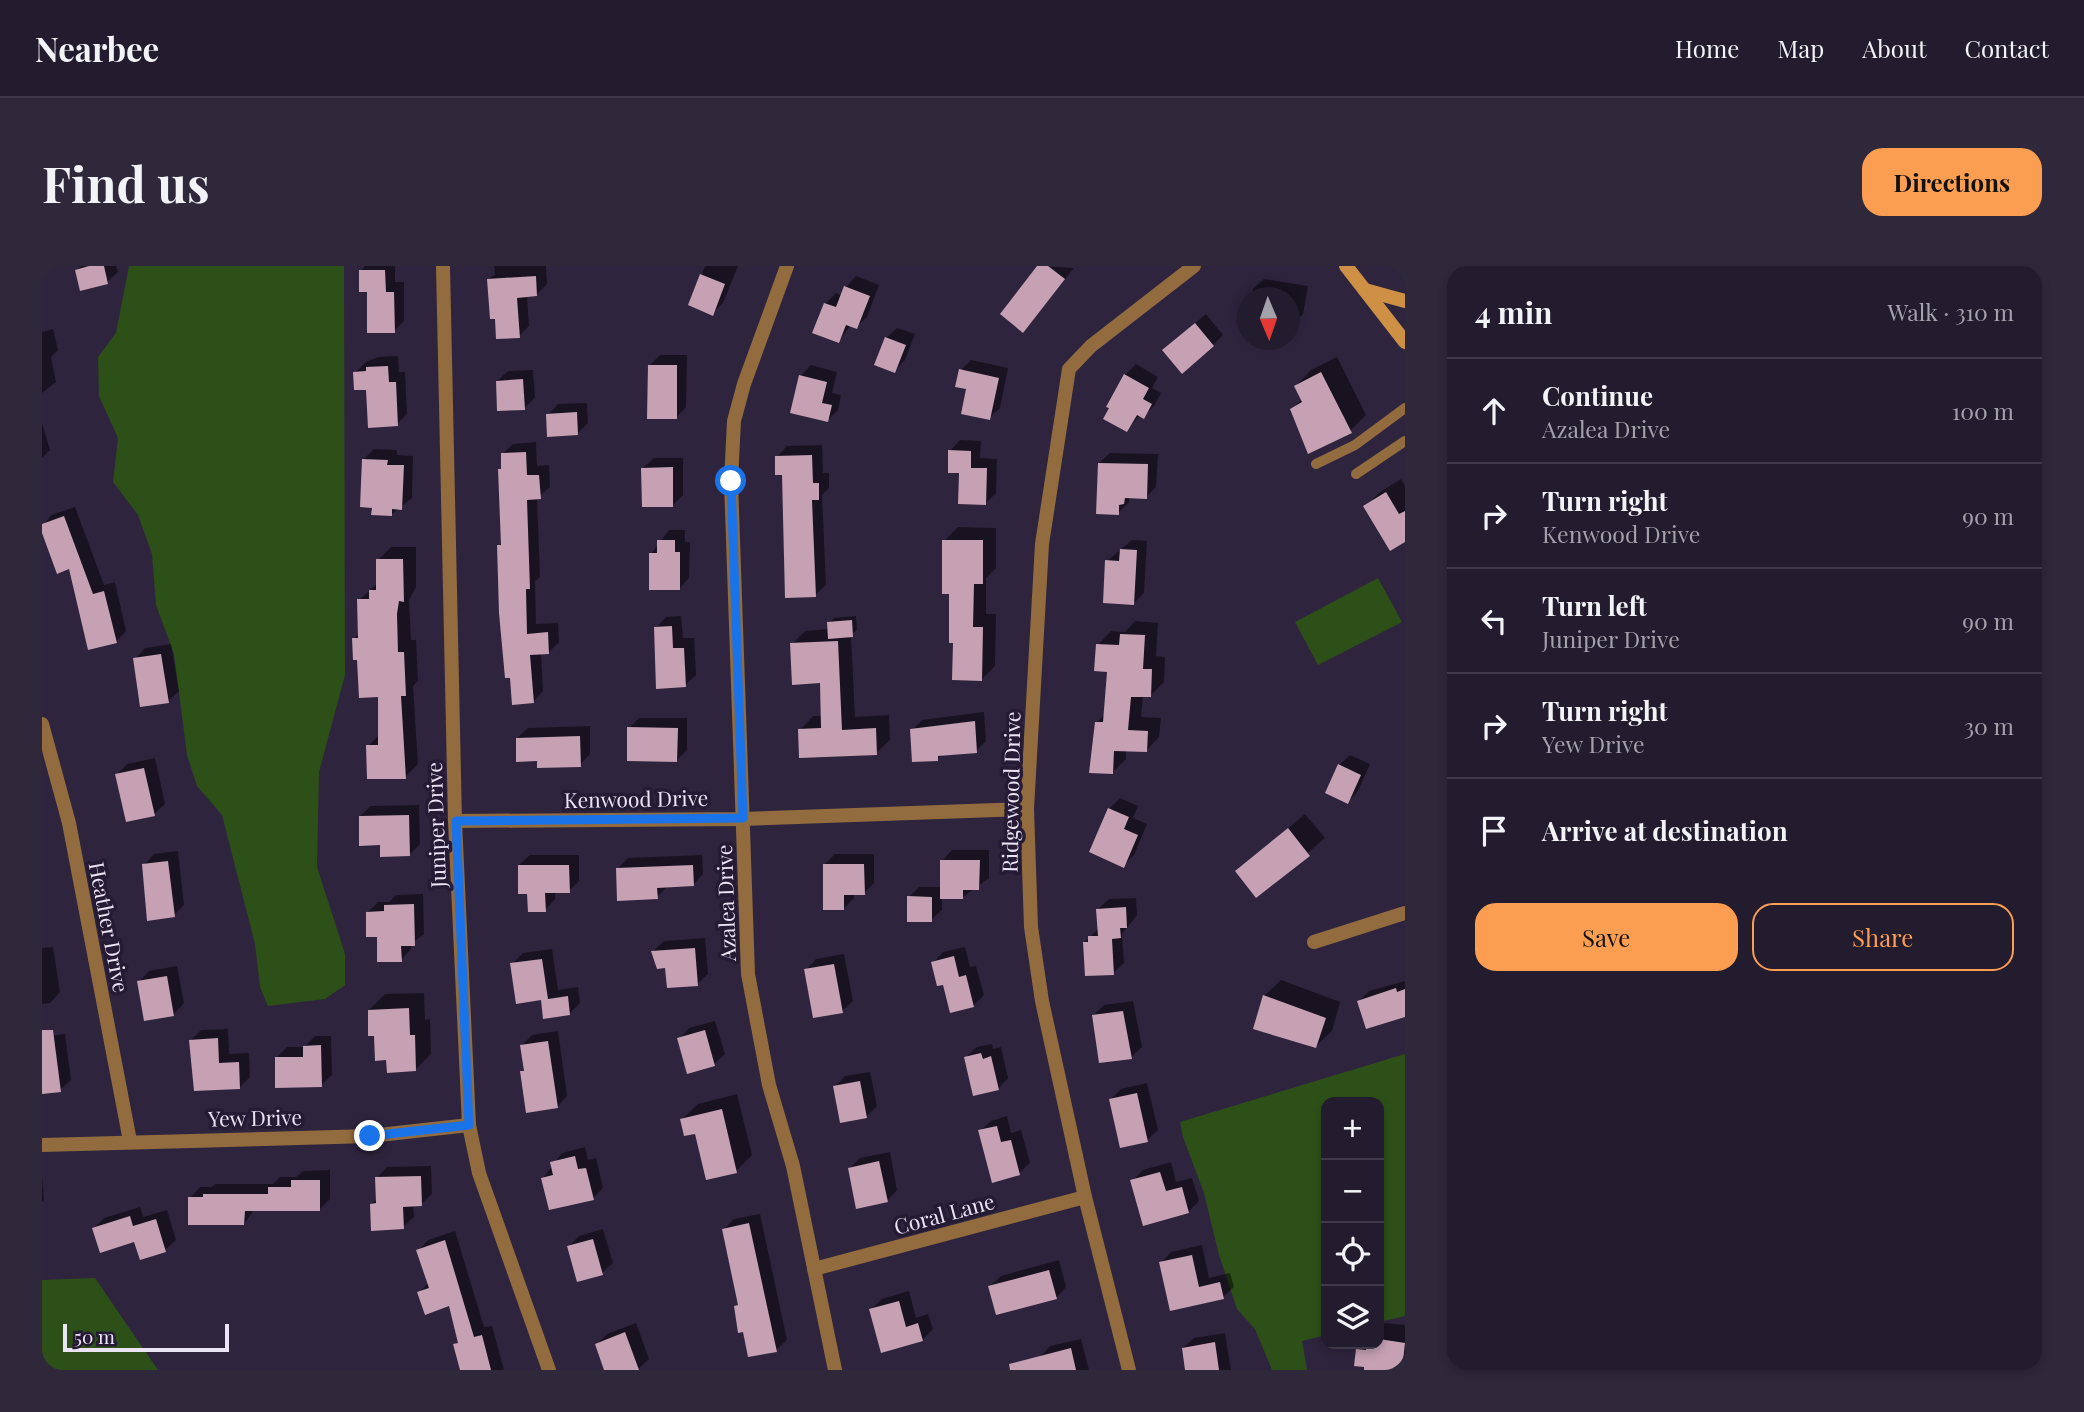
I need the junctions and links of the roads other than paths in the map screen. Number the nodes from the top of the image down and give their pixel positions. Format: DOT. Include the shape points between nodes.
graph roads {
  1 [pos="443,266"];
  2 [pos="787,266"];
  3 [pos="1194,266"];
  4 [pos="1346,266"];
  5 [pos="1365,290"];
  6 [pos="1405,301"];
  7 [pos="1405,341"];
  8 [pos="1405,408"];
  9 [pos="1405,441"];
  10 [pos="1316,464"];
  11 [pos="1356,474"];
  12 [pos="42,724"];
  13 [pos="1027,808"];
  14 [pos="743,818"];
  15 [pos="456,821"];
  16 [pos="1405,913"];
  17 [pos="1314,942"];
  18 [pos="469,1125"];
  19 [pos="130,1141"];
  20 [pos="42,1145"];
  21 [pos="1084,1196"];
  22 [pos="814,1269"];
  23 [pos="549,1370"];
  24 [pos="835,1370"];
  25 [pos="1129,1370"];
  1 -- 15 [label="street, Juniper Drive"];
  2 -- 14 [label="street, Azalea Drive" via="734,421 731,481"];
  3 -- 13 [label="street, Ridgewood Drive" via="1091,346 1069,369 1042,544"];
  4 -- 5 [label="main road"];
  5 -- 6 [label="main road"];
  5 -- 7 [label="main road"];
  8 -- 10 [label="lane" via="1355,445"];
  9 -- 11 [label="lane"];
  12 -- 19 [label="street, Heather Drive" via="69,824"];
  13 -- 14 [label="street, Kenwood Drive"];
  13 -- 21 [label="street, Ridgewood Drive" via="1031,927 1042,1001"];
  14 -- 15 [label="street, Kenwood Drive"];
  14 -- 22 [label="street, Azalea Drive" via="748,974 755,1022 768,1085 793,1166"];
  15 -- 18 [label="street, Juniper Drive"];
  16 -- 17 [label="street"];
  18 -- 19 [label="street, Yew Drive" via="370,1136"];
  18 -- 23 [label="street, Juniper Drive" via="479,1173"];
  19 -- 20 [label="street, Yew Drive"];
  21 -- 22 [label="street, Coral Lane"];
  21 -- 25 [label="street, Ridgewood Drive"];
  22 -- 24 [label="street, Azalea Drive"];
}
